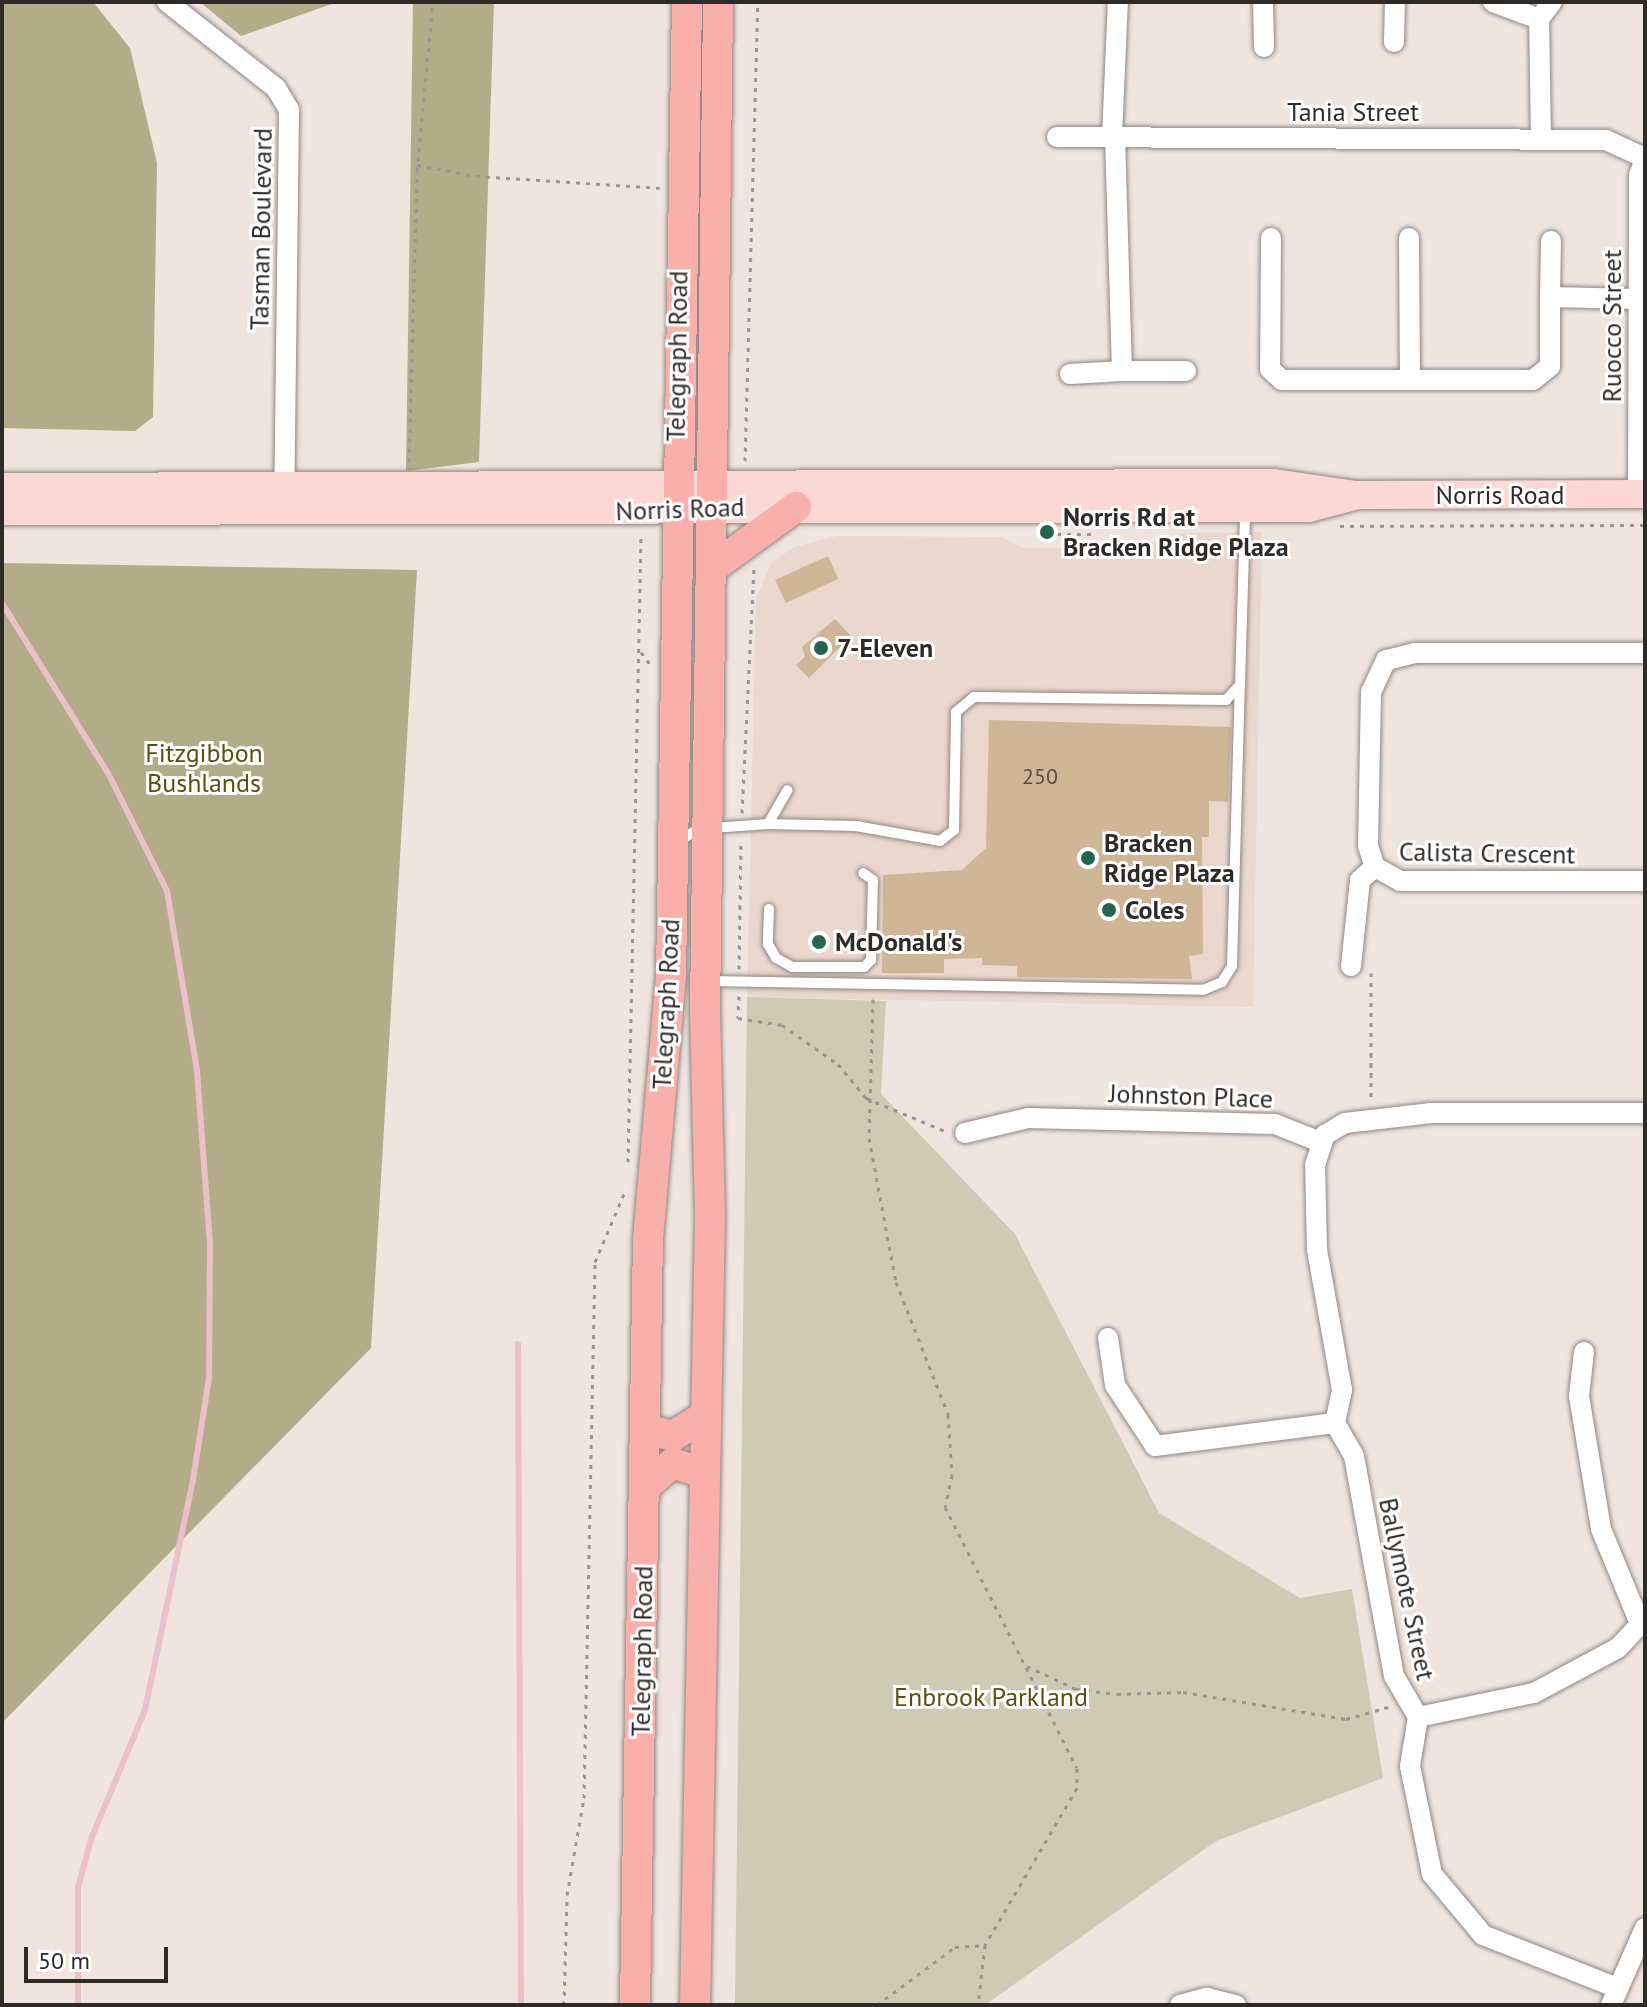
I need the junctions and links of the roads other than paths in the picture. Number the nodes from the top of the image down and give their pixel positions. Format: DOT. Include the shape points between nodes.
graph roads {
  1 [pos="167,2"];
  2 [pos="687,2"];
  3 [pos="718,2"];
  4 [pos="1118,2"];
  5 [pos="1263,2"];
  6 [pos="1395,2"];
  7 [pos="1493,2"];
  8 [pos="1546,10"];
  9 [pos="1394,42"];
  10 [pos="1264,47"];
  11 [pos="1114,136"];
  12 [pos="1057,137"];
  13 [pos="1541,140"];
  14 [pos="1645,158"];
  15 [pos="1271,238"];
  16 [pos="1409,238"];
  17 [pos="1551,241"];
  18 [pos="1550,297"];
  19 [pos="1638,299"];
  20 [pos="1122,371"];
  21 [pos="1186,371"];
  22 [pos="1070,374"];
  23 [pos="1410,380"];
  24 [pos="2,487"];
  25 [pos="1641,494"];
  26 [pos="712,495"];
  27 [pos="1245,495"];
  28 [pos="675,496"];
  29 [pos="284,501"];
  30 [pos="796,507"];
  31 [pos="2,511"];
  32 [pos="712,568"];
  33 [pos="1645,653"];
  34 [pos="1240,685"];
  35 [pos="788,790"];
  36 [pos="768,824"];
  37 [pos="712,827"];
  38 [pos="673,846"];
  39 [pos="1375,867"];
  40 [pos="863,873"];
  41 [pos="1645,881"];
  42 [pos="769,909"];
  43 [pos="1361,964"];
  44 [pos="706,981"];
  45 [pos="1645,1113"];
  46 [pos="965,1133"];
  47 [pos="1320,1142"];
  48 [pos="1108,1338"];
  49 [pos="1584,1352"];
  50 [pos="706,1415"];
  51 [pos="1335,1423"];
  52 [pos="645,1429"];
  53 [pos="705,1474"];
  54 [pos="645,1487"];
  55 [pos="1642,1620"];
  56 [pos="1418,1717"];
  57 [pos="1645,1928"];
  58 [pos="1613,1996"];
  59 [pos="635,2005"];
  60 [pos="695,2005"];
  61 [pos="1180,2005"];
  62 [pos="1236,2005"];
  1 -- 29 [label="street, Tasman Boulevard" via="276,88 289,110"];
  2 -- 28 [label="main road, Telegraph Road"];
  3 -- 26 [label="main road, Telegraph Road"];
  4 -- 11 [label="street"];
  5 -- 10 [label="street"];
  6 -- 9 [label="street"];
  7 -- 8 [label="street"];
  8 -- 13 [label="street"];
  11 -- 12 [label="street, Tania Street"];
  11 -- 13 [label="street, Tania Street"];
  11 -- 20 [label="street"];
  13 -- 14 [label="street, Tania Street" via="1606,140"];
  14 -- 19 [label="street, Ruocco Street"];
  15 -- 23 [label="street" via="1274,377"];
  16 -- 23 [label="street"];
  17 -- 18 [label="street"];
  18 -- 19 [label="street"];
  18 -- 23 [label="street" via="1543,376"];
  19 -- 25 [label="street, Ruocco Street"];
  20 -- 21 [label="street"];
  20 -- 22 [label="street"];
  24 -- 29 [label="main road, Norris Road"];
  25 -- 27 [label="main road, Norris Road" via="1356,495 1309,508"];
  26 -- 27 [label="main road, Norris Road"];
  26 -- 28 [label="main road, Norris Road"];
  26 -- 30 [label="main road, Norris Road"];
  26 -- 32 [label="main road, Telegraph Road"];
  27 -- 30 [label="main road, Norris Road"];
  27 -- 34 [label="lane"];
  28 -- 29 [label="main road, Norris Road"];
  28 -- 29 [label="main road, Norris Road" via="410,489"];
  28 -- 38 [label="main road, Telegraph Road"];
  29 -- 31 [label="main road, Norris Road"];
  30 -- 32 [label="main road"];
  32 -- 37 [label="main road, Telegraph Road"];
  33 -- 39 [label="street, Calista Crescent" via="1415,653 1380,664 1371,708 1368,846"];
  34 -- 36 [label="lane" via="1226,700 991,695 961,701 954,830 940,841 856,826"];
  34 -- 44 [label="lane" via="1232,966 1222,982 1203,990"];
  35 -- 36 [label="lane"];
  36 -- 37 [label="lane"];
  37 -- 38 [label="lane"];
  37 -- 44 [label="main road, Telegraph Road"];
  38 -- 52 [label="main road, Telegraph Road" via="667,1038 650,1196"];
  39 -- 41 [label="street, Calista Crescent" via="1400,881"];
  39 -- 43 [label="street" via="1359,885"];
  40 -- 42 [label="lane" via="873,880 871,960 864,967 792,967 776,958 768,944"];
  44 -- 50 [label="main road, Telegraph Road"];
  45 -- 47 [label="street" via="1365,1120 1338,1125"];
  46 -- 47 [label="street, Johnston Place" via="1028,1118 1275,1124"];
  47 -- 51 [label="street" via="1315,1227 1342,1390"];
  48 -- 51 [label="street" via="1115,1385 1155,1446"];
  49 -- 55 [label="street" via="1579,1396 1601,1529"];
  50 -- 52 [label="main road" via="679,1435"];
  50 -- 53 [label="main road, Telegraph Road"];
  51 -- 56 [label="street, Ballymote Street" via="1354,1456 1394,1676"];
  52 -- 54 [label="main road, Telegraph Road"];
  53 -- 54 [label="main road" via="673,1463"];
  53 -- 60 [label="main road, Telegraph Road"];
  54 -- 59 [label="main road, Telegraph Road"];
  55 -- 56 [label="street" via="1618,1648 1534,1693"];
  56 -- 58 [label="street, Ballymote Street" via="1412,1782 1427,1860 1447,1900 1500,1944"];
  57 -- 58 [label="street"];
  61 -- 62 [label="street" via="1207,1998"];
}
